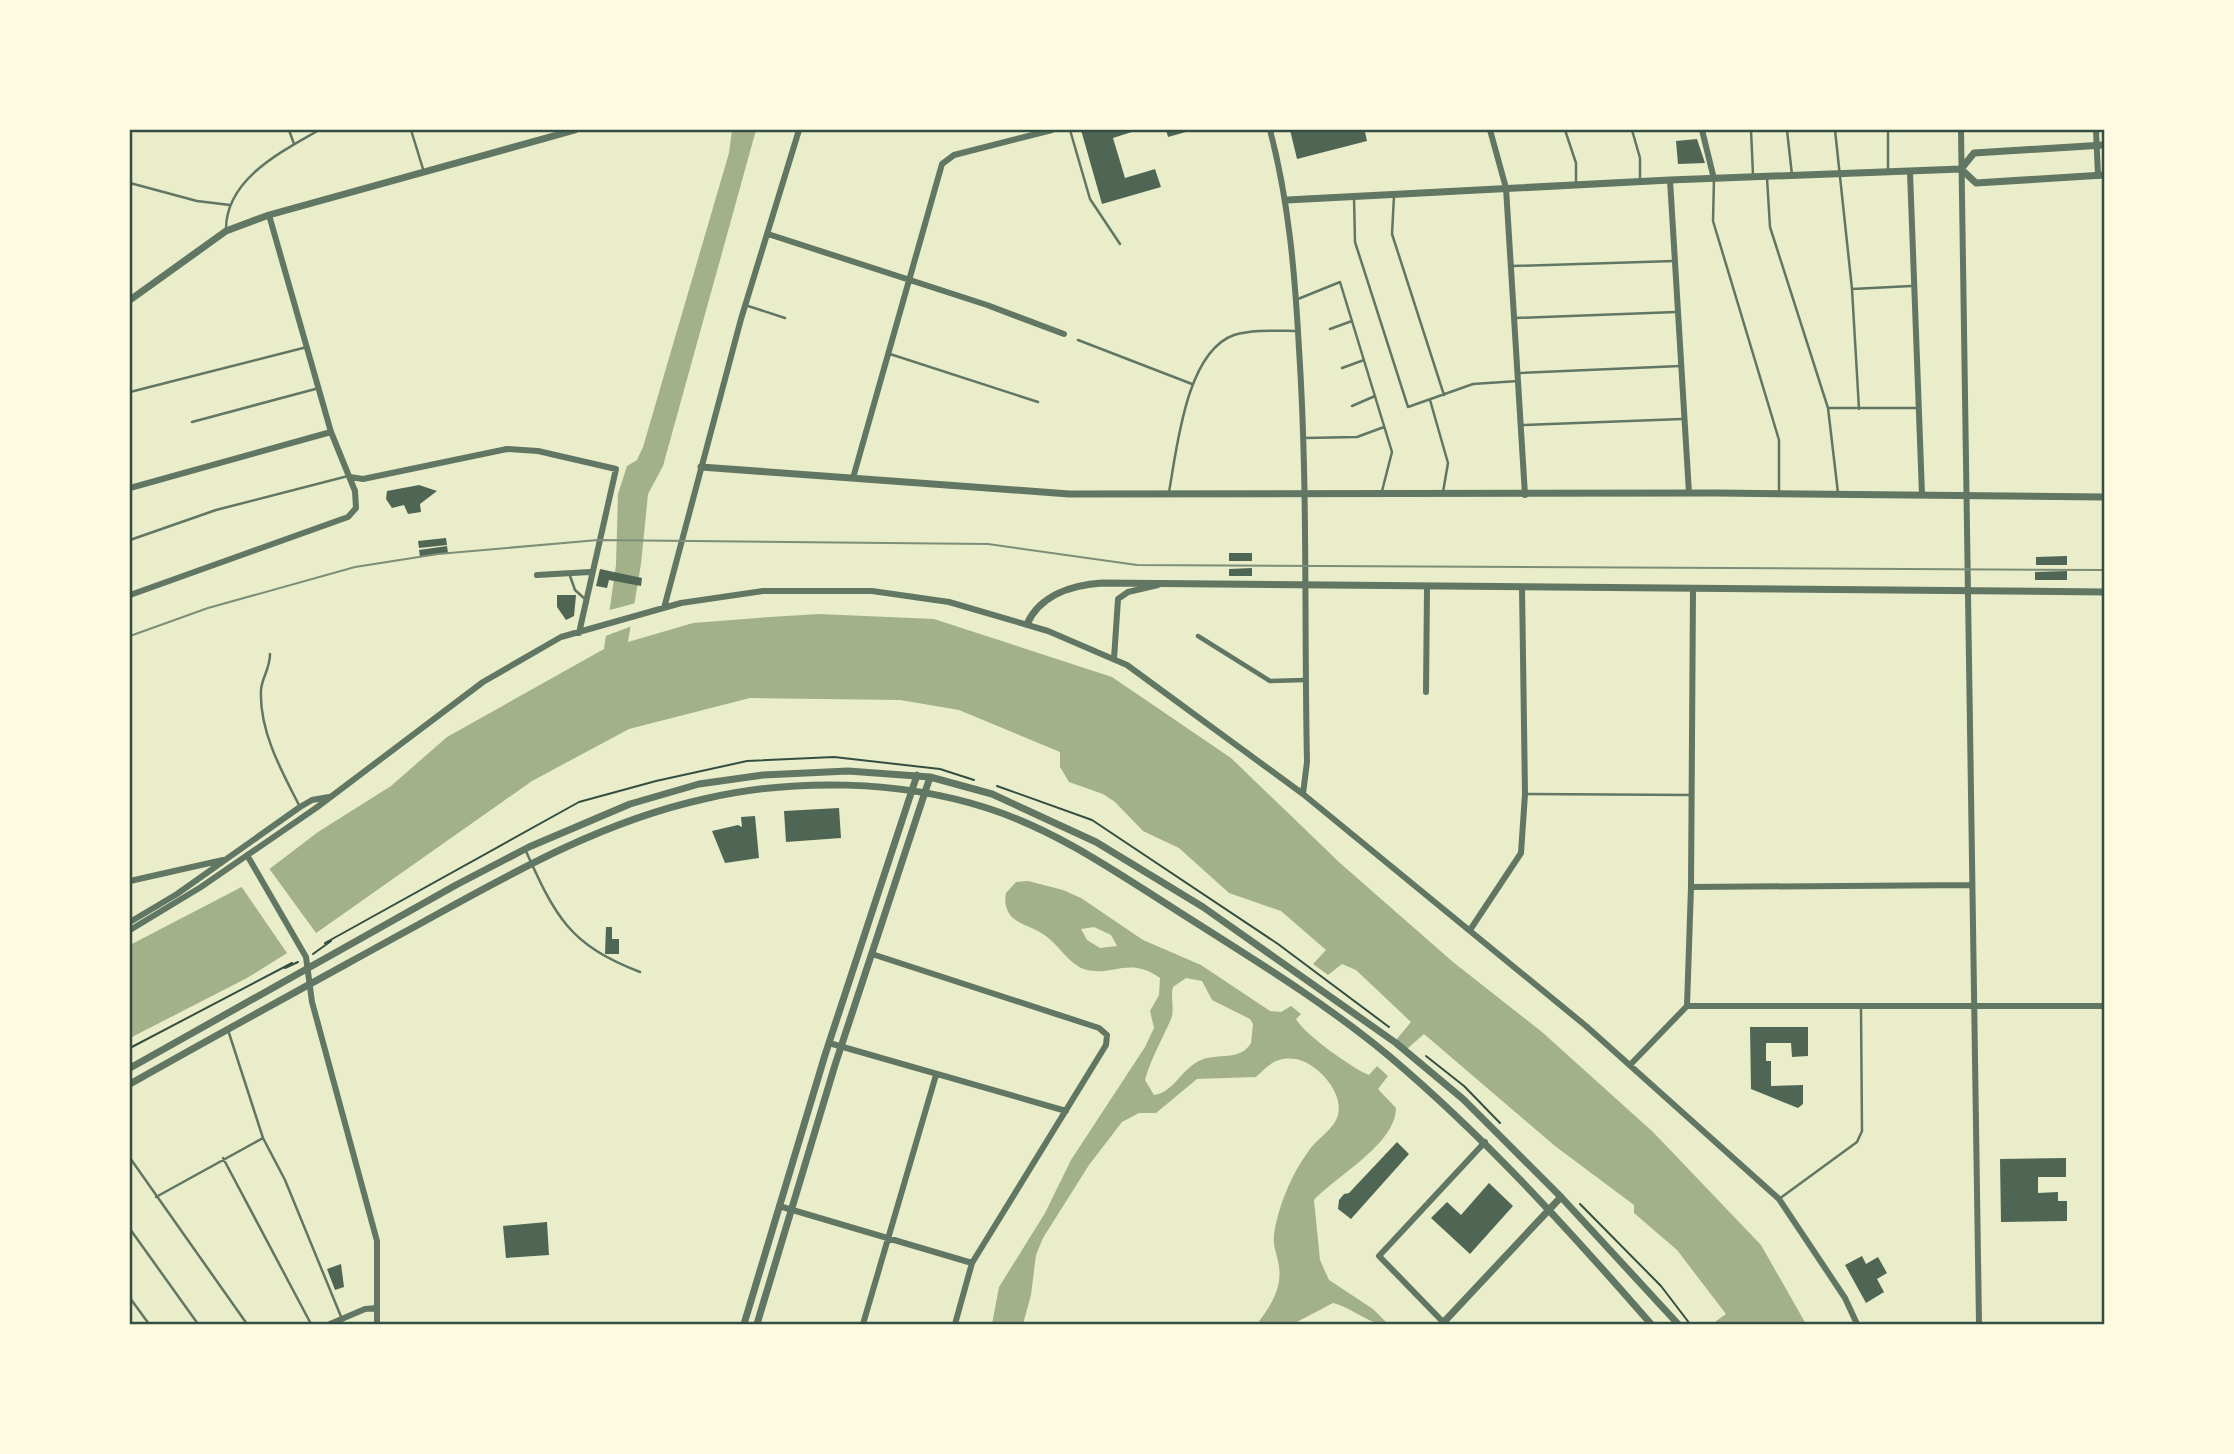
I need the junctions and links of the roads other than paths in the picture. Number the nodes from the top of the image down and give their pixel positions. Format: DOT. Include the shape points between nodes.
graph roads {
  1 [pos="289,130"];
  2 [pos="319,130"];
  3 [pos="411,130"];
  4 [pos="575,130"];
  5 [pos="799,130"];
  6 [pos="1052,130"];
  7 [pos="1070,130"];
  8 [pos="1270,130"];
  9 [pos="1490,130"];
  10 [pos="1565,130"];
  11 [pos="1632,130"];
  12 [pos="1702,130"];
  13 [pos="1751,130"];
  14 [pos="1787,130"];
  15 [pos="1835,130"];
  16 [pos="1888,130"];
  17 [pos="1961,130"];
  18 [pos="2096,130"];
  19 [pos="294,144"];
  20 [pos="2101,145"];
  21 [pos="1961,169"];
  22 [pos="1910,172"];
  23 [pos="424,173"];
  24 [pos="1888,173"];
  25 [pos="1841,175"];
  26 [pos="1792,176"];
  27 [pos="2101,176"];
  28 [pos="1753,178"];
  29 [pos="1767,178"];
  30 [pos="1714,179"];
  31 [pos="1670,180"];
  32 [pos="1640,182"];
  33 [pos="130,183"];
  34 [pos="1576,185"];
  35 [pos="1506,188"];
  36 [pos="1395,194"];
  37 [pos="1354,197"];
  38 [pos="1287,200"];
  39 [pos="230,205"];
  40 [pos="269,215"];
  41 [pos="226,231"];
  42 [pos="768,234"];
  43 [pos="1120,244"];
  44 [pos="1674,261"];
  45 [pos="1511,266"];
  46 [pos="907,281"];
  47 [pos="1913,286"];
  48 [pos="1852,289"];
  49 [pos="130,300"];
  50 [pos="1296,300"];
  51 [pos="746,305"];
  52 [pos="1676,312"];
  53 [pos="785,318"];
  54 [pos="1514,318"];
  55 [pos="1352,321"];
  56 [pos="1330,329"];
  57 [pos="1298,331"];
  58 [pos="1064,334"];
  59 [pos="1078,340"];
  60 [pos="307,346"];
  61 [pos="887,353"];
  62 [pos="1364,360"];
  63 [pos="1679,366"];
  64 [pos="1342,368"];
  65 [pos="1517,373"];
  66 [pos="1518,381"];
  67 [pos="1192,384"];
  68 [pos="319,388"];
  69 [pos="130,392"];
  70 [pos="1444,395"];
  71 [pos="1376,396"];
  72 [pos="1430,398"];
  73 [pos="1038,402"];
  74 [pos="1352,406"];
  75 [pos="1828,408"];
  76 [pos="1919,408"];
  77 [pos="1859,409"];
  78 [pos="1682,419"];
  79 [pos="192,422"];
  80 [pos="1521,425"];
  81 [pos="1385,427"];
  82 [pos="331,432"];
  83 [pos="1305,438"];
  84 [pos="701,467"];
  85 [pos="350,477"];
  86 [pos="853,478"];
  87 [pos="130,488"];
  88 [pos="1169,493"];
  89 [pos="1689,493"];
  90 [pos="1305,494"];
  91 [pos="1381,494"];
  92 [pos="1922,494"];
  93 [pos="1442,495"];
  94 [pos="1525,495"];
  95 [pos="1780,495"];
  96 [pos="1838,495"];
  97 [pos="1966,496"];
  98 [pos="2105,496"];
  99 [pos="130,540"];
  100 [pos="590,572"];
  101 [pos="569,573"];
  102 [pos="537,575"];
  103 [pos="1166,584"];
  104 [pos="1305,587"];
  105 [pos="1522,587"];
  106 [pos="1427,588"];
  107 [pos="1693,589"];
  108 [pos="1969,591"];
  109 [pos="2105,592"];
  110 [pos="130,595"];
  111 [pos="585,598"];
  112 [pos="664,608"];
  113 [pos="1027,624"];
  114 [pos="579,633"];
  115 [pos="1198,636"];
  116 [pos="270,654"];
  117 [pos="1114,659"];
  118 [pos="1305,680"];
  119 [pos="1426,692"];
  120 [pos="813,771"];
  121 [pos="917,775"];
  122 [pos="930,777"];
  123 [pos="699,784"];
  124 [pos="813,788"];
  125 [pos="911,792"];
  126 [pos="924,793"];
  127 [pos="1303,794"];
  128 [pos="1525,794"];
  129 [pos="1692,795"];
  130 [pos="331,796"];
  131 [pos="703,799"];
  132 [pos="300,807"];
  133 [pos="525,849"];
  134 [pos="247,855"];
  135 [pos="229,858"];
  136 [pos="531,862"];
  137 [pos="184,869"];
  138 [pos="130,881"];
  139 [pos="191,884"];
  140 [pos="1972,885"];
  141 [pos="1691,887"];
  142 [pos="130,922"];
  143 [pos="130,930"];
  144 [pos="1469,930"];
  145 [pos="872,954"];
  146 [pos="309,969"];
  147 [pos="640,972"];
  148 [pos="310,983"];
  149 [pos="1687,1006"];
  150 [pos="1861,1006"];
  151 [pos="1973,1006"];
  152 [pos="2105,1006"];
  153 [pos="229,1030"];
  154 [pos="829,1043"];
  155 [pos="842,1047"];
  156 [pos="1630,1065"];
  157 [pos="130,1068"];
  158 [pos="936,1075"];
  159 [pos="130,1084"];
  160 [pos="1066,1111"];
  161 [pos="263,1138"];
  162 [pos="1485,1142"];
  163 [pos="130,1158"];
  164 [pos="223,1158"];
  165 [pos="156,1197"];
  166 [pos="1561,1197"];
  167 [pos="1779,1199"];
  168 [pos="779,1206"];
  169 [pos="792,1210"];
  170 [pos="1548,1210"];
  171 [pos="130,1229"];
  172 [pos="888,1237"];
  173 [pos="972,1263"];
  174 [pos="130,1298"];
  175 [pos="376,1308"];
  176 [pos="342,1319"];
  177 [pos="1444,1324"];
  178 [pos="149,1325"];
  179 [pos="198,1325"];
  180 [pos="247,1325"];
  181 [pos="311,1325"];
  182 [pos="330,1325"];
  183 [pos="377,1325"];
  184 [pos="744,1325"];
  185 [pos="757,1325"];
  186 [pos="863,1325"];
  187 [pos="955,1325"];
  188 [pos="1651,1325"];
  189 [pos="1678,1325"];
  190 [pos="1857,1325"];
  191 [pos="1979,1325"];
  1 -- 19 [label="lane"];
  2 -- 19 [label="lane"];
  3 -- 23 [label="lane"];
  4 -- 23 [label="street"];
  5 -- 42 [label="street"];
  6 -- 46 [label="street" via="954,155 942,164"];
  7 -- 43 [label="lane" via="1090,199"];
  8 -- 38 [label="street"];
  9 -- 35 [label="street"];
  10 -- 34 [label="lane" via="1576,163"];
  11 -- 32 [label="lane" via="1640,158"];
  12 -- 30 [label="street"];
  13 -- 28 [label="lane"];
  14 -- 26 [label="lane"];
  15 -- 25 [label="lane"];
  16 -- 24 [label="lane"];
  17 -- 21 [label="street"];
  18 -- 20 [label="street"];
  19 -- 39 [label="lane" via="241,186"];
  20 -- 21 [label="street" via="1974,153"];
  20 -- 27 [label="street"];
  21 -- 22 [label="street"];
  21 -- 27 [label="street" via="1976,183"];
  21 -- 97 [label="street"];
  22 -- 24 [label="street"];
  22 -- 47 [label="street"];
  23 -- 40 [label="street"];
  24 -- 25 [label="street"];
  25 -- 26 [label="street"];
  25 -- 48 [label="lane"];
  26 -- 29 [label="street"];
  28 -- 29 [label="street"];
  28 -- 30 [label="street"];
  29 -- 75 [label="lane" via="1770,227"];
  30 -- 31 [label="street"];
  30 -- 95 [label="lane" via="1716,234 1779,440"];
  31 -- 32 [label="street"];
  31 -- 44 [label="street"];
  32 -- 34 [label="street"];
  33 -- 39 [label="lane"];
  34 -- 35 [label="street"];
  35 -- 36 [label="street"];
  35 -- 45 [label="street"];
  36 -- 37 [label="street"];
  36 -- 70 [label="lane" via="1392,234"];
  37 -- 38 [label="street"];
  37 -- 72 [label="lane" via="1355,242 1408,407"];
  38 -- 50 [label="street"];
  39 -- 41 [label="lane"];
  40 -- 41 [label="street"];
  40 -- 60 [label="street"];
  41 -- 49 [label="street"];
  42 -- 46 [label="street"];
  42 -- 51 [label="street"];
  44 -- 45 [label="lane"];
  44 -- 52 [label="street"];
  45 -- 54 [label="street"];
  46 -- 58 [label="street"];
  46 -- 61 [label="street"];
  47 -- 48 [label="lane"];
  47 -- 76 [label="street"];
  48 -- 77 [label="lane"];
  50 -- 55 [label="lane" via="1340,282"];
  50 -- 57 [label="street"];
  51 -- 53 [label="lane"];
  51 -- 84 [label="street"];
  52 -- 54 [label="lane"];
  52 -- 63 [label="street"];
  54 -- 65 [label="street"];
  55 -- 56 [label="lane"];
  55 -- 62 [label="lane"];
  57 -- 67 [label="lane" via="1232,336 1216,345"];
  57 -- 83 [label="street"];
  59 -- 67 [label="lane"];
  60 -- 68 [label="street"];
  60 -- 69 [label="lane"];
  61 -- 73 [label="lane"];
  61 -- 86 [label="street"];
  62 -- 64 [label="lane"];
  62 -- 71 [label="lane"];
  63 -- 65 [label="lane"];
  63 -- 78 [label="street"];
  65 -- 66 [label="street"];
  66 -- 70 [label="lane" via="1474,384"];
  66 -- 80 [label="street"];
  67 -- 88 [label="lane"];
  68 -- 79 [label="lane"];
  68 -- 82 [label="street"];
  70 -- 72 [label="lane"];
  71 -- 74 [label="lane"];
  71 -- 81 [label="lane"];
  72 -- 93 [label="lane" via="1448,463"];
  75 -- 77 [label="lane"];
  75 -- 96 [label="lane"];
  76 -- 77 [label="lane"];
  76 -- 92 [label="street"];
  78 -- 80 [label="lane"];
  78 -- 89 [label="street"];
  80 -- 94 [label="street"];
  81 -- 83 [label="lane" via="1357,437"];
  81 -- 91 [label="lane" via="1392,452"];
  82 -- 85 [label="street"];
  82 -- 87 [label="street"];
  83 -- 90 [label="street"];
  84 -- 86 [label="street"];
  84 -- 112 [label="street"];
  85 -- 99 [label="lane" via="216,510"];
  85 -- 100 [label="street" via="363,479 507,449 538,451 616,469"];
  85 -- 110 [label="street" via="357,501 348,517"];
  86 -- 88 [label="street" via="1069,494"];
  88 -- 90 [label="street"];
  89 -- 94 [label="street"];
  89 -- 95 [label="street"];
  90 -- 91 [label="street"];
  90 -- 104 [label="street"];
  91 -- 93 [label="street"];
  92 -- 96 [label="street"];
  92 -- 97 [label="street"];
  93 -- 94 [label="street"];
  95 -- 96 [label="street"];
  97 -- 98 [label="street"];
  97 -- 108 [label="street"];
  100 -- 101 [label="street"];
  100 -- 111 [label="street"];
  101 -- 102 [label="street"];
  101 -- 111 [label="lane" via="575,590"];
  103 -- 104 [label="street"];
  103 -- 113 [label="street" via="1072,587 1037,607"];
  103 -- 117 [label="street" via="1118,599"];
  104 -- 106 [label="street"];
  104 -- 118 [label="street"];
  105 -- 106 [label="street"];
  105 -- 107 [label="street"];
  105 -- 128 [label="street"];
  106 -- 119 [label="street"];
  107 -- 108 [label="street"];
  107 -- 129 [label="street"];
  108 -- 109 [label="street"];
  108 -- 140 [label="street"];
  111 -- 114 [label="street"];
  112 -- 113 [label="street" via="715,597 846,589 927,598"];
  112 -- 114 [label="street"];
  113 -- 117 [label="street"];
  114 -- 130 [label="street" via="537,649 483,682"];
  115 -- 118 [label="street" via="1270,681"];
  116 -- 132 [label="lane" via="270,669 261,687 262,712 269,739"];
  117 -- 127 [label="street" via="1216,727"];
  118 -- 127 [label="street"];
  120 -- 121 [label="street"];
  120 -- 123 [label="street"];
  120 -- 124 [label="street"];
  121 -- 122 [label="street"];
  121 -- 125 [label="street"];
  122 -- 126 [label="street"];
  122 -- 166 [label="street" via="1043,814 1203,907 1396,1043 1463,1099"];
  123 -- 131 [label="street"];
  123 -- 133 [label="street" via="630,804"];
  124 -- 125 [label="street"];
  124 -- 131 [label="street" via="763,789"];
  125 -- 126 [label="street"];
  125 -- 154 [label="street"];
  126 -- 145 [label="street"];
  126 -- 162 [label="street" via="989,809 1092,856 1308,996 1386,1054"];
  127 -- 144 [label="street"];
  128 -- 129 [label="lane"];
  128 -- 144 [label="street" via="1521,853"];
  129 -- 141 [label="street"];
  130 -- 132 [label="street"];
  130 -- 134 [label="street"];
  131 -- 136 [label="street" via="623,822"];
  132 -- 135 [label="street"];
  133 -- 136 [label="lane"];
  133 -- 146 [label="street"];
  134 -- 143 [label="street"];
  134 -- 146 [label="street"];
  135 -- 137 [label="street"];
  135 -- 139 [label="street"];
  136 -- 147 [label="lane" via="544,893 580,942"];
  136 -- 148 [label="street"];
  137 -- 138 [label="street"];
  137 -- 139 [label="street"];
  139 -- 142 [label="street"];
  140 -- 141 [label="street"];
  140 -- 151 [label="street"];
  141 -- 149 [label="street"];
  144 -- 156 [label="street"];
  145 -- 155 [label="street"];
  145 -- 160 [label="street" via="1099,1028 1107,1035 1106,1045"];
  146 -- 148 [label="street"];
  146 -- 157 [label="street"];
  148 -- 153 [label="street"];
  148 -- 175 [label="street" via="377,1241"];
  149 -- 150 [label="street"];
  149 -- 156 [label="street"];
  150 -- 151 [label="street"];
  150 -- 167 [label="lane" via="1862,1131 1857,1142"];
  151 -- 152 [label="street"];
  151 -- 191 [label="street"];
  153 -- 159 [label="street"];
  153 -- 161 [label="lane"];
  154 -- 155 [label="street"];
  154 -- 168 [label="street"];
  155 -- 158 [label="street"];
  155 -- 169 [label="street"];
  156 -- 167 [label="street"];
  158 -- 160 [label="street"];
  158 -- 172 [label="street"];
  160 -- 173 [label="street"];
  161 -- 164 [label="lane"];
  161 -- 176 [label="lane"];
  162 -- 170 [label="street"];
  162 -- 177 [label="street" via="1379,1256"];
  163 -- 165 [label="lane"];
  164 -- 165 [label="lane"];
  164 -- 181 [label="lane"];
  165 -- 180 [label="lane"];
  166 -- 170 [label="street"];
  166 -- 189 [label="street"];
  167 -- 190 [label="street" via="1845,1298"];
  168 -- 169 [label="street"];
  168 -- 184 [label="street"];
  169 -- 172 [label="street"];
  169 -- 185 [label="street"];
  170 -- 177 [label="street"];
  170 -- 188 [label="street"];
  171 -- 179 [label="lane"];
  172 -- 173 [label="street"];
  172 -- 186 [label="street"];
  173 -- 187 [label="street"];
  174 -- 178 [label="lane"];
  175 -- 176 [label="street"];
  175 -- 183 [label="street"];
  176 -- 182 [label="street"];
}
